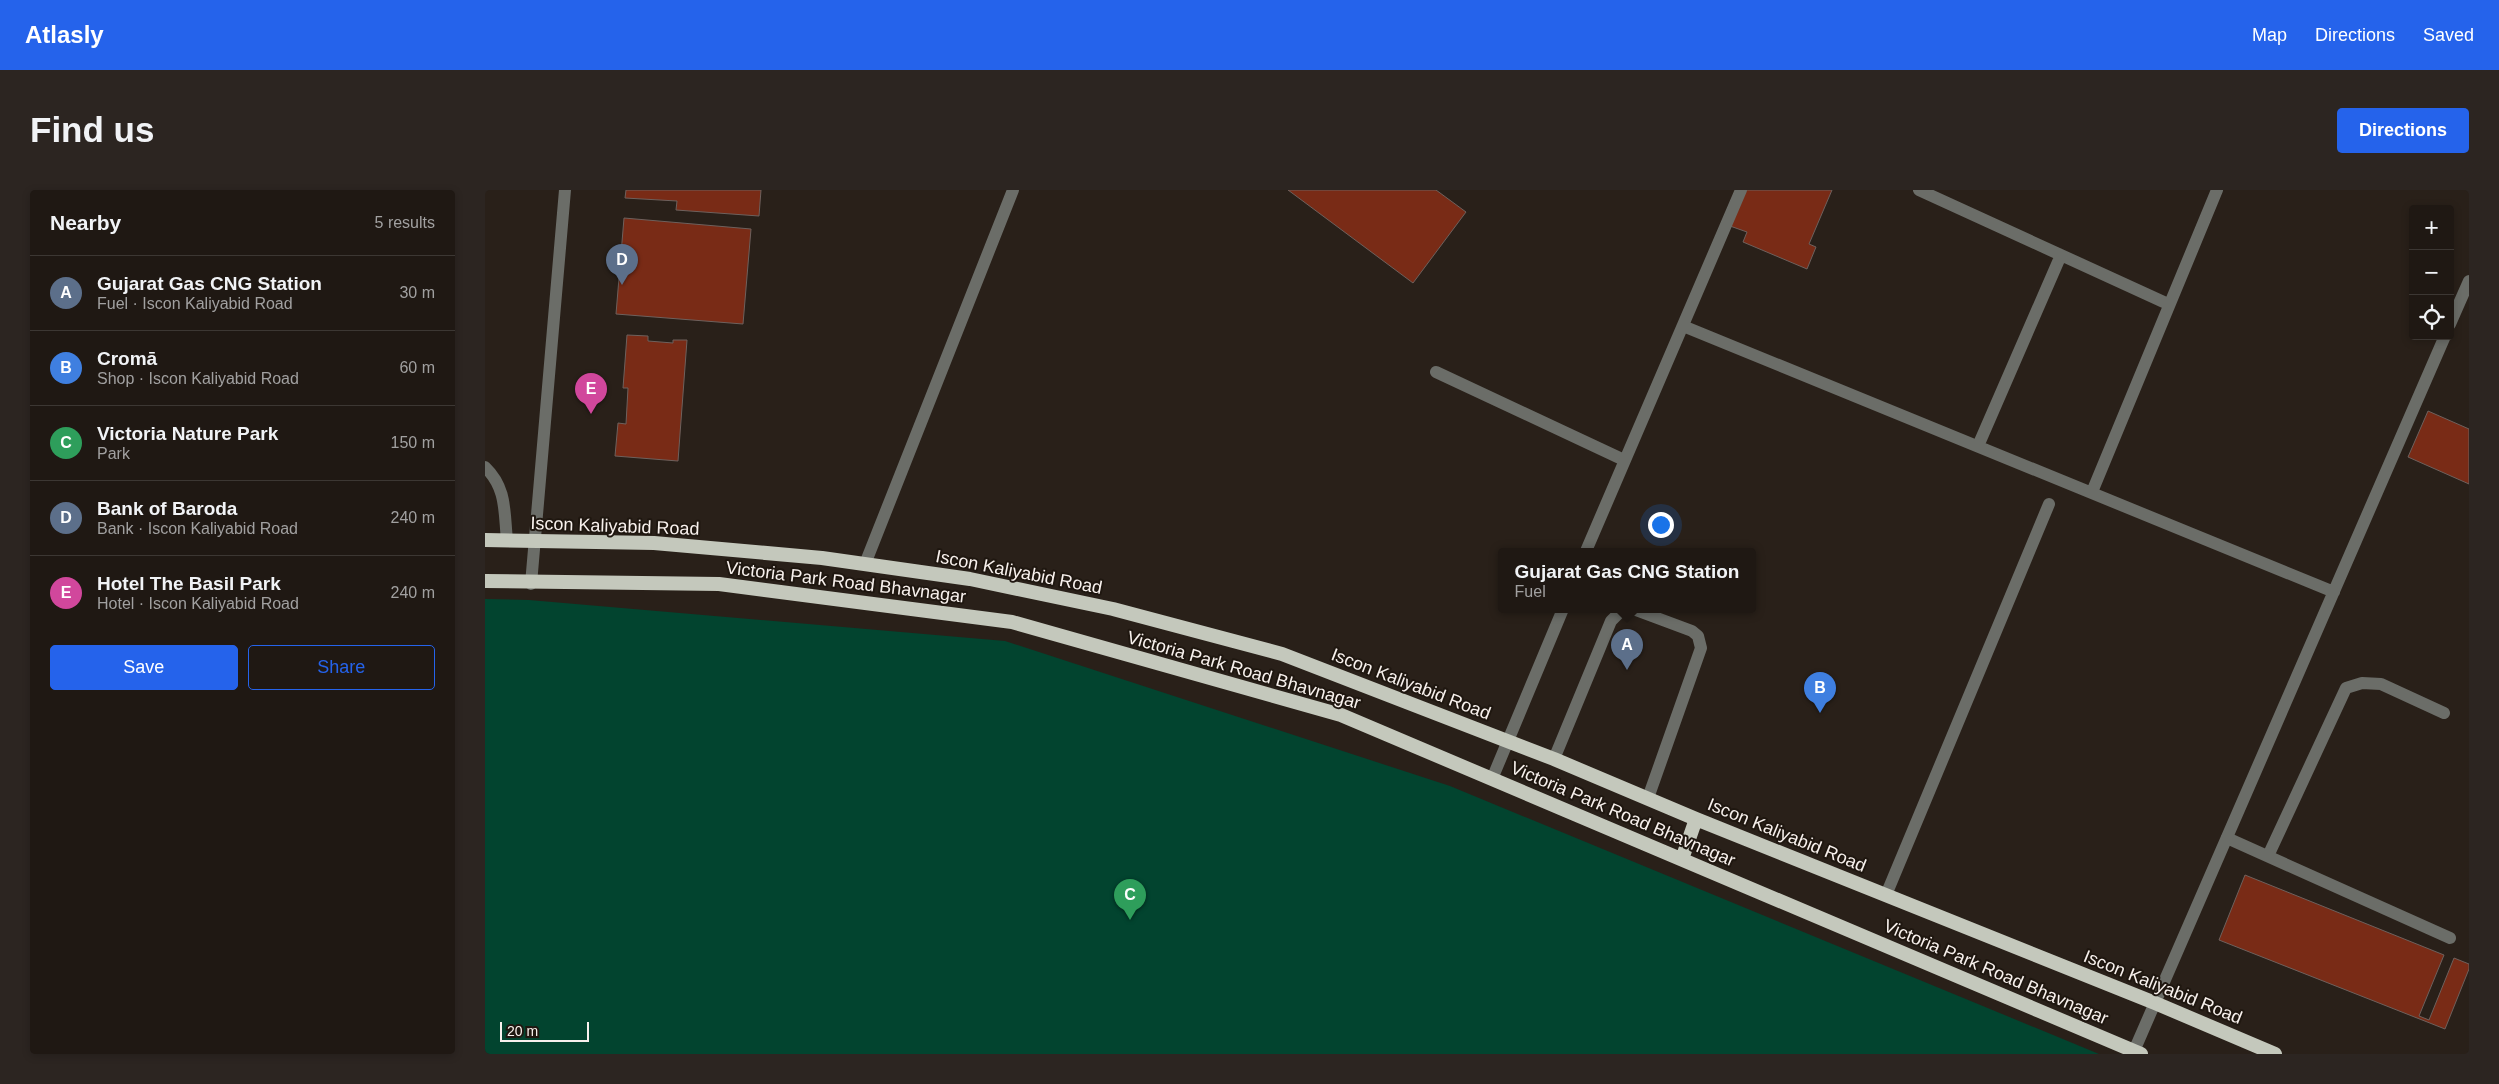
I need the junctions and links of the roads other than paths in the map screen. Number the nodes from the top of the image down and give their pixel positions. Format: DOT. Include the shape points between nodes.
graph roads {
  1 [pos="565,190"];
  2 [pos="1013,190"];
  3 [pos="1741,190"];
  4 [pos="1919,190"];
  5 [pos="2217,190"];
  6 [pos="2061,255"];
  7 [pos="2469,281"];
  8 [pos="2168,304"];
  9 [pos="2454,315"];
  10 [pos="1683,326"];
  11 [pos="2443,340"];
  12 [pos="1436,372"];
  13 [pos="1978,446"];
  14 [pos="1624,460"];
  15 [pos="485,467"];
  16 [pos="2093,492"];
  17 [pos="2049,504"];
  18 [pos="485,540"];
  19 [pos="507,540"];
  20 [pos="535,541"];
  21 [pos="1587,548"];
  22 [pos="865,564"];
  23 [pos="485,582"];
  24 [pos="531,584"];
  25 [pos="2334,592"];
  26 [pos="1561,613"];
  27 [pos="1619,613"];
  28 [pos="1643,613"];
  29 [pos="2444,713"];
  30 [pos="1508,742"];
  31 [pos="1554,759"];
  32 [pos="1492,779"];
  33 [pos="1647,798"];
  34 [pos="1696,819"];
  35 [pos="2227,838"];
  36 [pos="2268,856"];
  37 [pos="1682,859"];
  38 [pos="1885,894"];
  39 [pos="2450,938"];
  40 [pos="2155,1003"];
  41 [pos="2138,1052"];
  42 [pos="2275,1054"];
  1 -- 20 [label="street"];
  2 -- 22 [label="street"];
  3 -- 10 [label="street"];
  4 -- 6 [label="street"];
  5 -- 8 [label="street"];
  6 -- 8 [label="street"];
  6 -- 13 [label="street"];
  7 -- 9 [label="street"];
  8 -- 16 [label="street"];
  10 -- 13 [label="street"];
  10 -- 14 [label="street"];
  11 -- 25 [label="street"];
  12 -- 14 [label="street"];
  13 -- 16 [label="street"];
  14 -- 21 [label="street"];
  15 -- 19 [label="street" via="502,490"];
  16 -- 25 [label="street"];
  17 -- 38 [label="street"];
  18 -- 19 [label="highway, Iscon Kaliyabid Road"];
  19 -- 20 [label="highway, Iscon Kaliyabid Road"];
  20 -- 22 [label="highway, Iscon Kaliyabid Road" via="654,543"];
  20 -- 24 [label="street"];
  22 -- 30 [label="highway, Iscon Kaliyabid Road" via="970,579 1103,607 1282,654"];
  23 -- 24 [label="highway, Victoria Park Road Bhavnagar"];
  24 -- 32 [label="highway, Victoria Park Road Bhavnagar" via="719,584 1012,622 1341,715"];
  25 -- 35 [label="street"];
  26 -- 30 [label="street"];
  27 -- 31 [label="street" via="1611,621"];
  28 -- 33 [label="street" via="1692,632 1698,636 1701,648"];
  29 -- 36 [label="street" via="2381,684 2362,683 2347,688"];
  30 -- 31 [label="highway, Iscon Kaliyabid Road"];
  30 -- 32 [label="street"];
  31 -- 33 [label="highway, Iscon Kaliyabid Road"];
  32 -- 37 [label="highway, Victoria Park Road Bhavnagar"];
  33 -- 34 [label="highway, Iscon Kaliyabid Road"];
  34 -- 37 [label="highway"];
  34 -- 38 [label="highway, Iscon Kaliyabid Road"];
  35 -- 36 [label="street"];
  35 -- 40 [label="street"];
  36 -- 39 [label="street"];
  37 -- 41 [label="highway, Victoria Park Road Bhavnagar"];
  38 -- 40 [label="highway, Iscon Kaliyabid Road"];
  40 -- 41 [label="street"];
  40 -- 42 [label="highway, Iscon Kaliyabid Road"];
}
